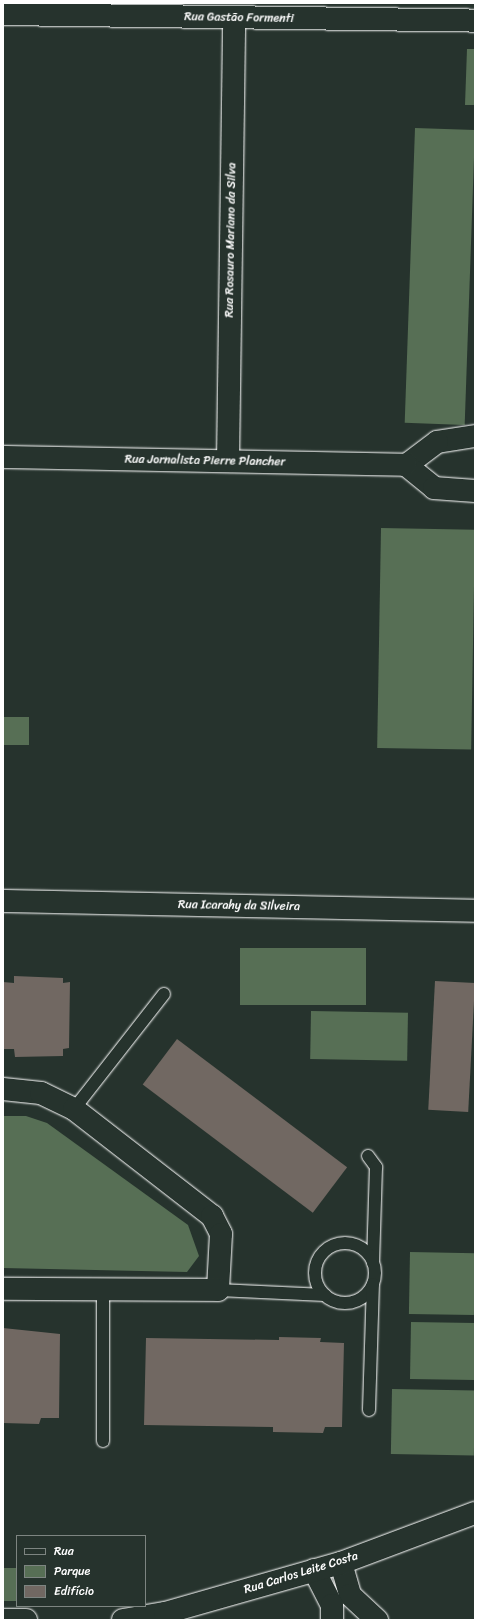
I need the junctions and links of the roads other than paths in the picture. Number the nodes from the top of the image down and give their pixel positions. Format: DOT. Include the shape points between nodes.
graph roads {
  1 [pos="3,14"];
  2 [pos="234,18"];
  3 [pos="475,21"];
  4 [pos="475,436"];
  5 [pos="3,457"];
  6 [pos="228,461"];
  7 [pos="406,465"];
  8 [pos="475,491"];
  9 [pos="3,901"];
  10 [pos="475,911"];
  11 [pos="164,994"];
  12 [pos="3,1089"];
  13 [pos="74,1110"];
  14 [pos="368,1156"];
  15 [pos="373,1263"];
  16 [pos="373,1282"];
  17 [pos="3,1289"];
  18 [pos="103,1290"];
  19 [pos="218,1290"];
  20 [pos="325,1295"];
  21 [pos="369,1410"];
  22 [pos="103,1441"];
  23 [pos="475,1514"];
  24 [pos="341,1563"];
  25 [pos="314,1570"];
  26 [pos="3,1620"];
  27 [pos="26,1620"];
  28 [pos="123,1620"];
  29 [pos="332,1620"];
  30 [pos="377,1620"];
  1 -- 2 [label="street, Rua Gastão Formenti"];
  2 -- 3 [label="street, Rua Gastão Formenti"];
  2 -- 6 [label="street, Rua Rosauro Mariano da Silva"];
  4 -- 7 [label="street" via="437,442"];
  5 -- 6 [label="street, Rua Jornalista Pierre Plancher"];
  6 -- 7 [label="street, Rua Jornalista Pierre Plancher"];
  7 -- 8 [label="street" via="434,488"];
  9 -- 10 [label="street, Rua Icarahy da Silveira"];
  11 -- 13 [label="lane"];
  12 -- 13 [label="street" via="41,1093"];
  13 -- 19 [label="street" via="218,1222 221,1234"];
  14 -- 15 [label="lane" via="376,1167"];
  15 -- 16 [label="lane"];
  15 -- 20 [label="lane" via="368,1254 352,1244 342,1243 324,1251 318,1259 315,1278"];
  16 -- 20 [label="lane" via="369,1291 352,1302 333,1301"];
  16 -- 21 [label="lane"];
  17 -- 18 [label="street"];
  18 -- 19 [label="street"];
  18 -- 22 [label="lane"];
  19 -- 20 [label="lane"];
  23 -- 24 [label="street, Rua Carlos Leite Costa"];
  24 -- 25 [label="street, Rua Carlos Leite Costa"];
  24 -- 30 [label="street" via="350,1595"];
  25 -- 28 [label="street, Rua Carlos Leite Costa" via="165,1613"];
  25 -- 29 [label="street" via="332,1605"];
  26 -- 27 [label="street"];
}
